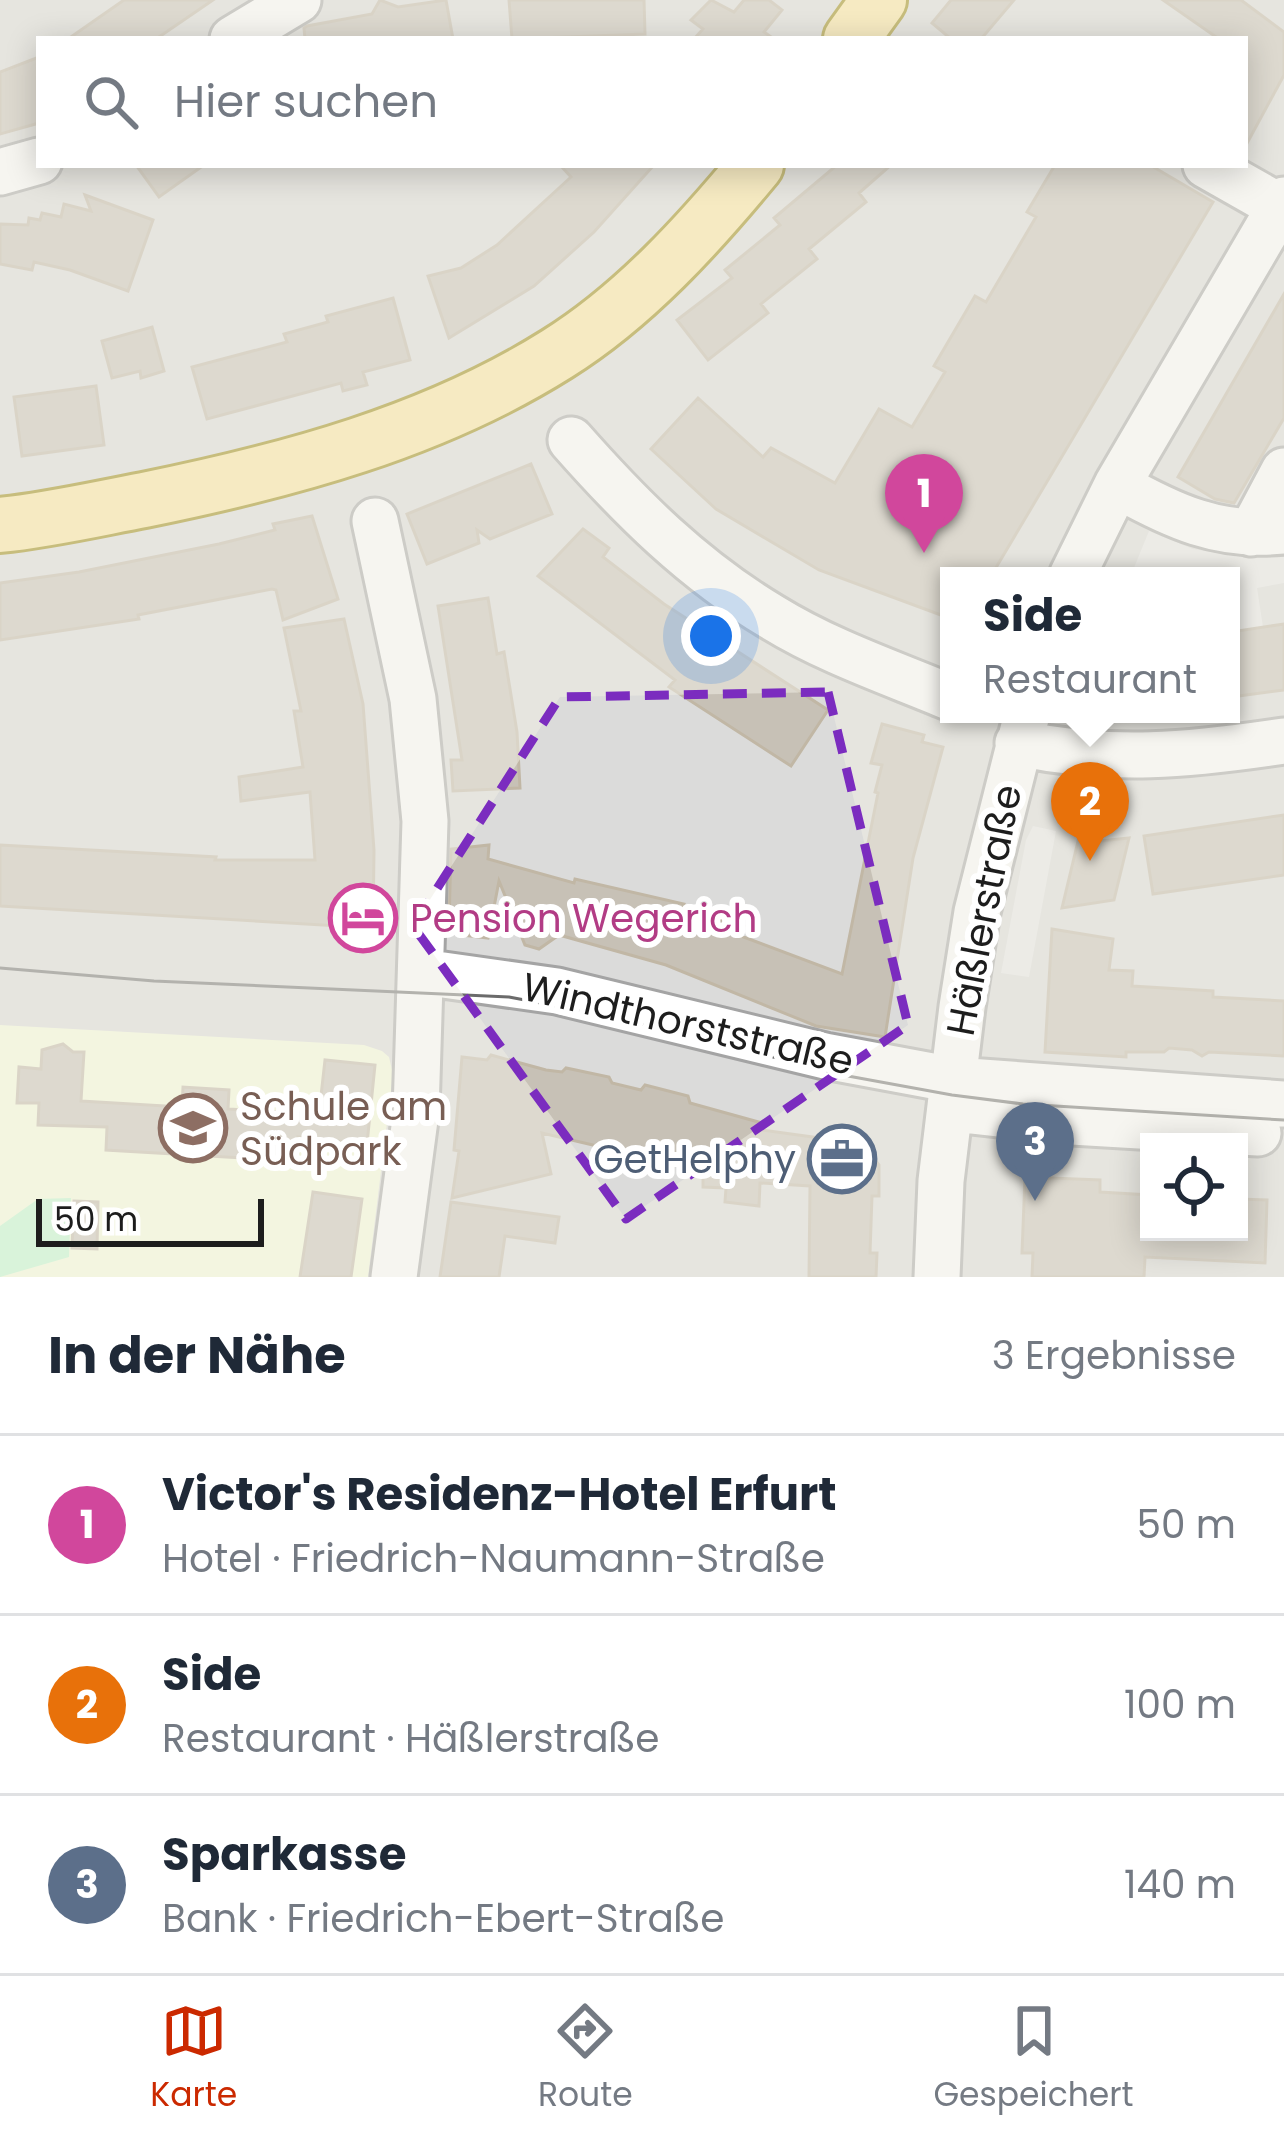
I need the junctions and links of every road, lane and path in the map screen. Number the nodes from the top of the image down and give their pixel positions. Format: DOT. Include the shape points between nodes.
graph roads {
  1 [pos="298,0"];
  2 [pos="238,36"];
  3 [pos="36,162"];
  4 [pos="754,168"];
  5 [pos="1209,168"];
  6 [pos="0,172"];
  7 [pos="1277,227"];
  8 [pos="571,440"];
  9 [pos="1284,471"];
  10 [pos="1117,485"];
  11 [pos="375,521"];
  12 [pos="0,525"];
  13 [pos="1254,532"];
  14 [pos="1076,567"];
  15 [pos="940,693"];
  16 [pos="1015,724"];
  17 [pos="1284,741"];
  18 [pos="422,972"];
  19 [pos="952,1094"];
  20 [pos="1284,1104"];
  21 [pos="1284,1134"];
  22 [pos="394,1277"];
  23 [pos="938,1277"];
  1 -- 2 [label="street"];
  3 -- 6 [label="street"];
  4 -- 12 [label="main road" via="646,284 576,341 494,391 314,459"];
  5 -- 7 [label="street"];
  7 -- 10 [label="street"];
  8 -- 15 [label="street" via="633,511 737,594 855,659"];
  9 -- 13 [label="street"];
  10 -- 13 [label="street" via="1185,522"];
  10 -- 14 [label="street"];
  11 -- 18 [label="street" via="421,753"];
  16 -- 17 [label="street" via="1064,752 1128,757"];
  16 -- 19 [label="street, Häßlerstraße"];
  18 -- 19 [label="street, Windthorststraße" via="557,991"];
  18 -- 22 [label="street" via="416,1112"];
  19 -- 20 [label="street"];
  19 -- 21 [label="street" via="1072,1122"];
  19 -- 23 [label="street, Häßlerstraße"];
}
